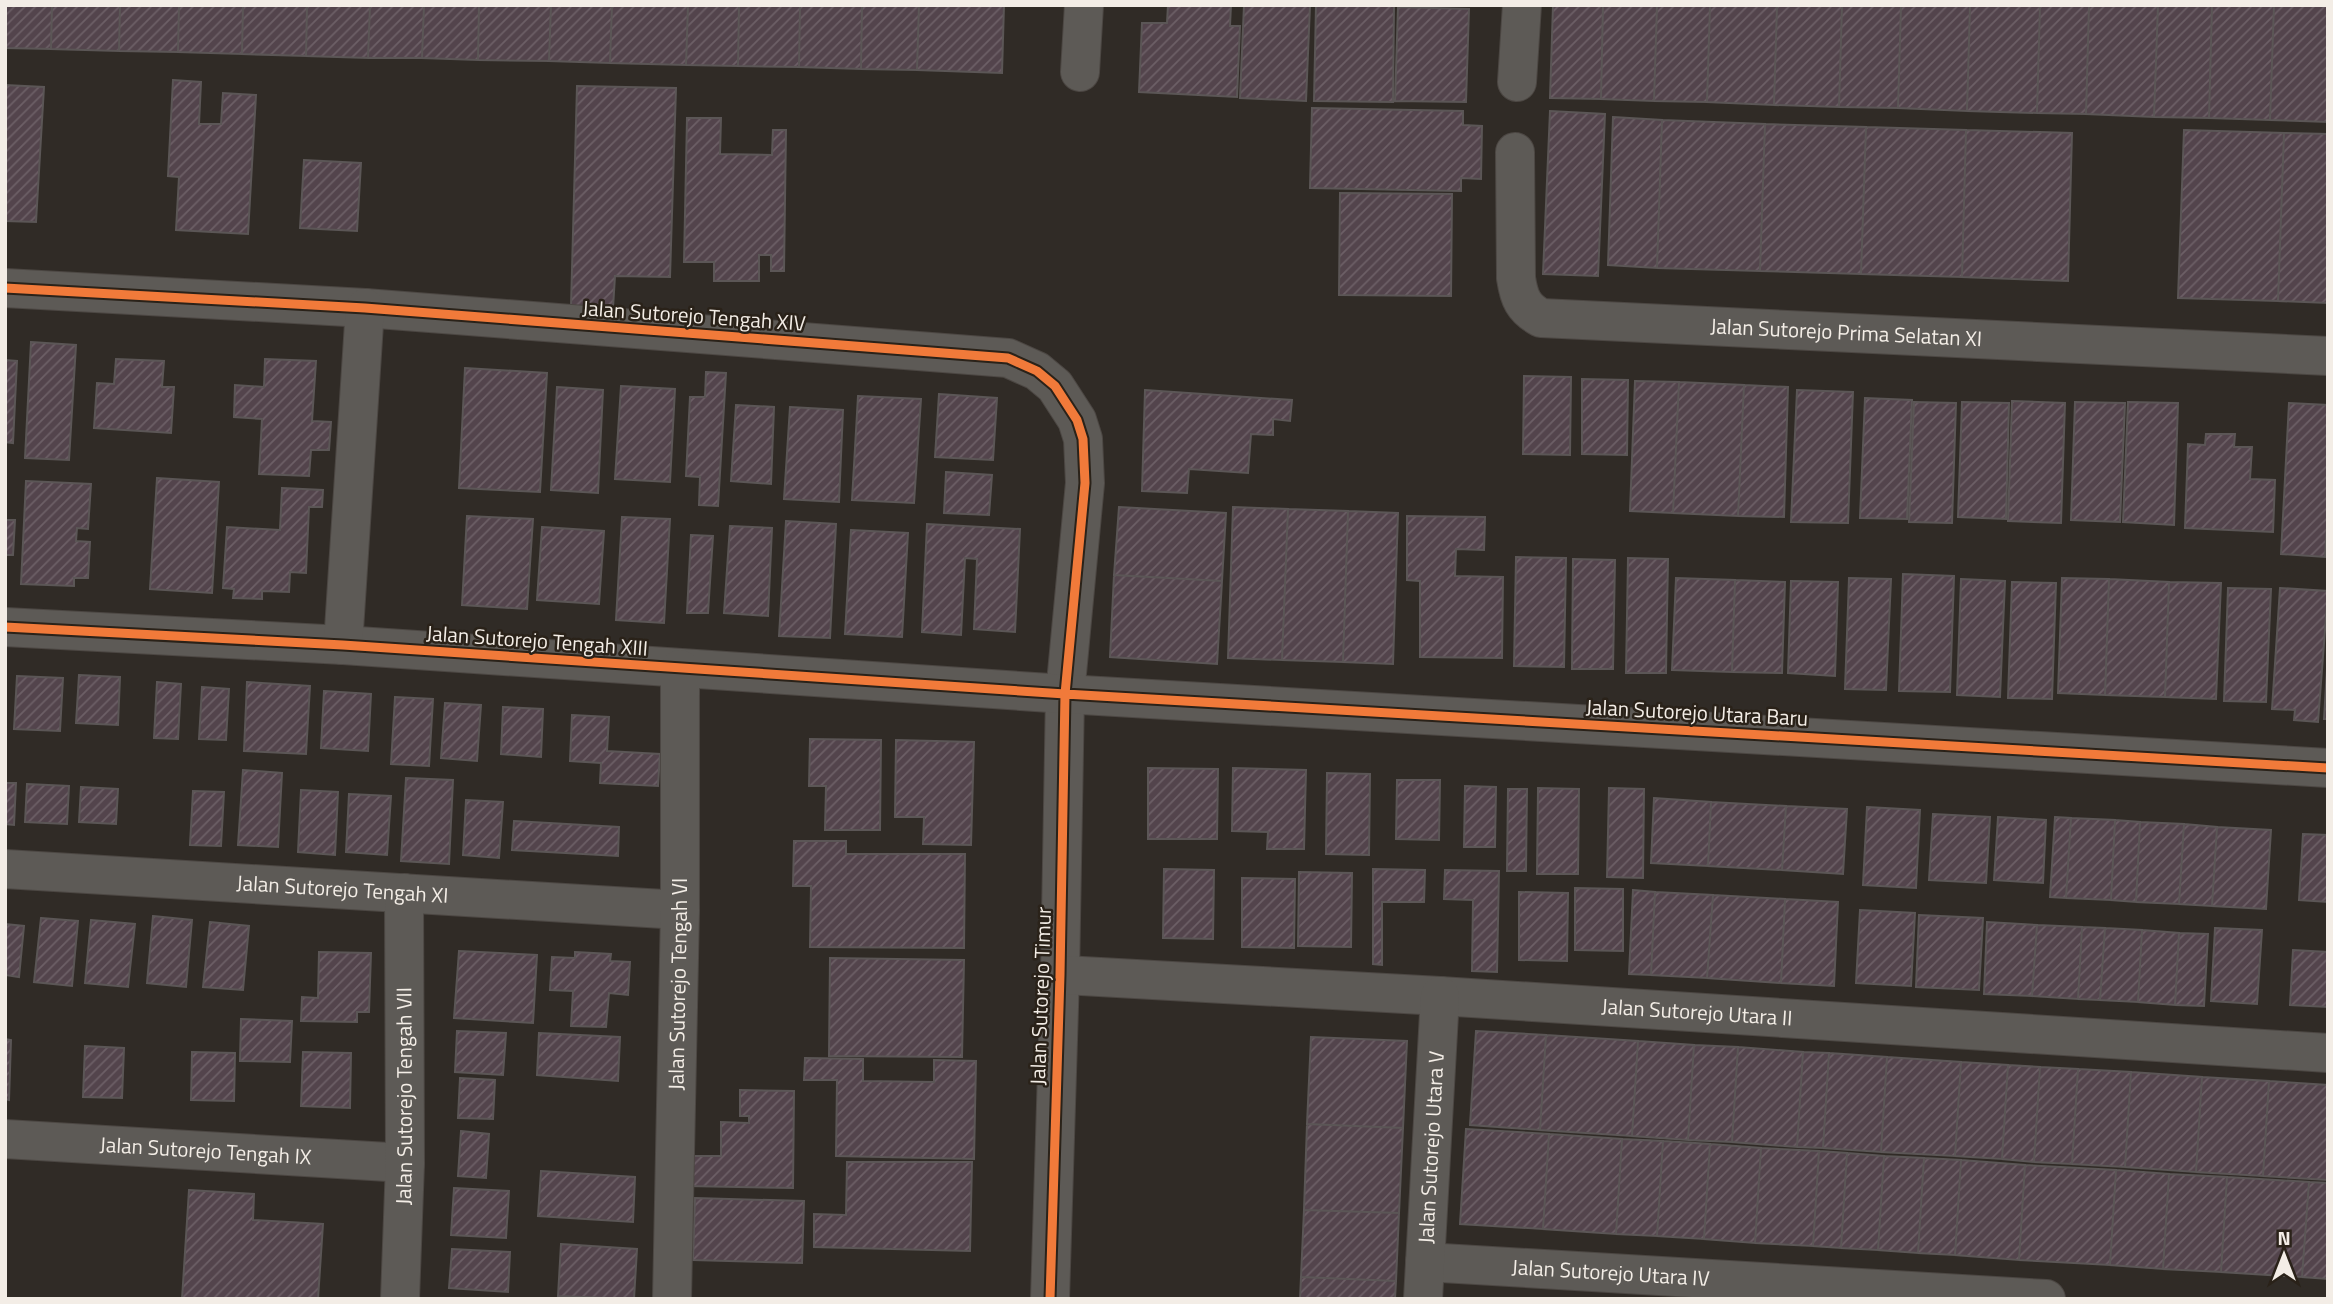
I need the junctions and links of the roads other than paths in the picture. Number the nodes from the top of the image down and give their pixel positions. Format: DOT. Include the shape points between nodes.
graph roads {
  1 [pos="1084,5"];
  2 [pos="1522,5"];
  3 [pos="1080,72"];
  4 [pos="1517,82"];
  5 [pos="1515,152"];
  6 [pos="5,288"];
  7 [pos="365,308"];
  8 [pos="2328,356"];
  9 [pos="5,626"];
  10 [pos="344,645"];
  11 [pos="680,669"];
  12 [pos="1065,694"];
  13 [pos="2328,768"];
  14 [pos="5,869"];
  15 [pos="404,893"];
  16 [pos="680,910"];
  17 [pos="1064,975"];
  18 [pos="1440,996"];
  19 [pos="2328,1053"];
  20 [pos="5,1139"];
  21 [pos="405,1163"];
  22 [pos="1424,1280"];
  23 [pos="400,1299"];
  24 [pos="672,1299"];
  25 [pos="1050,1299"];
  26 [pos="2046,1299"];
  1 -- 3 [label="street"];
  2 -- 4 [label="street"];
  5 -- 8 [label="street, Jalan Sutorejo Prima Selatan XI" via="1516,278 1520,299 1541,318"];
  6 -- 7 [label="street, Jalan Sutorejo Tengah XIV"];
  7 -- 10 [label="street"];
  7 -- 12 [label="street, Jalan Sutorejo Tengah XIV" via="1008,358 1037,371 1065,399 1083,439 1085,483"];
  9 -- 10 [label="street, Jalan Sutorejo Tengah XIII"];
  10 -- 11 [label="street, Jalan Sutorejo Tengah XIII"];
  11 -- 12 [label="street, Jalan Sutorejo Tengah XIII"];
  11 -- 16 [label="street, Jalan Sutorejo Tengah VI"];
  12 -- 13 [label="street, Jalan Sutorejo Utara Baru"];
  12 -- 25 [label="street, Jalan Sutorejo Timur"];
  14 -- 15 [label="street, Jalan Sutorejo Tengah XI"];
  15 -- 16 [label="street, Jalan Sutorejo Tengah XI"];
  15 -- 21 [label="street, Jalan Sutorejo Tengah VII"];
  16 -- 24 [label="street, Jalan Sutorejo Tengah VI"];
  17 -- 18 [label="street, Jalan Sutorejo Utara II"];
  18 -- 19 [label="street, Jalan Sutorejo Utara II"];
  18 -- 22 [label="street, Jalan Sutorejo Utara V"];
  20 -- 21 [label="street, Jalan Sutorejo Tengah IX"];
  21 -- 23 [label="street, Jalan Sutorejo Tengah VII"];
  22 -- 26 [label="street, Jalan Sutorejo Utara IV"];
}
